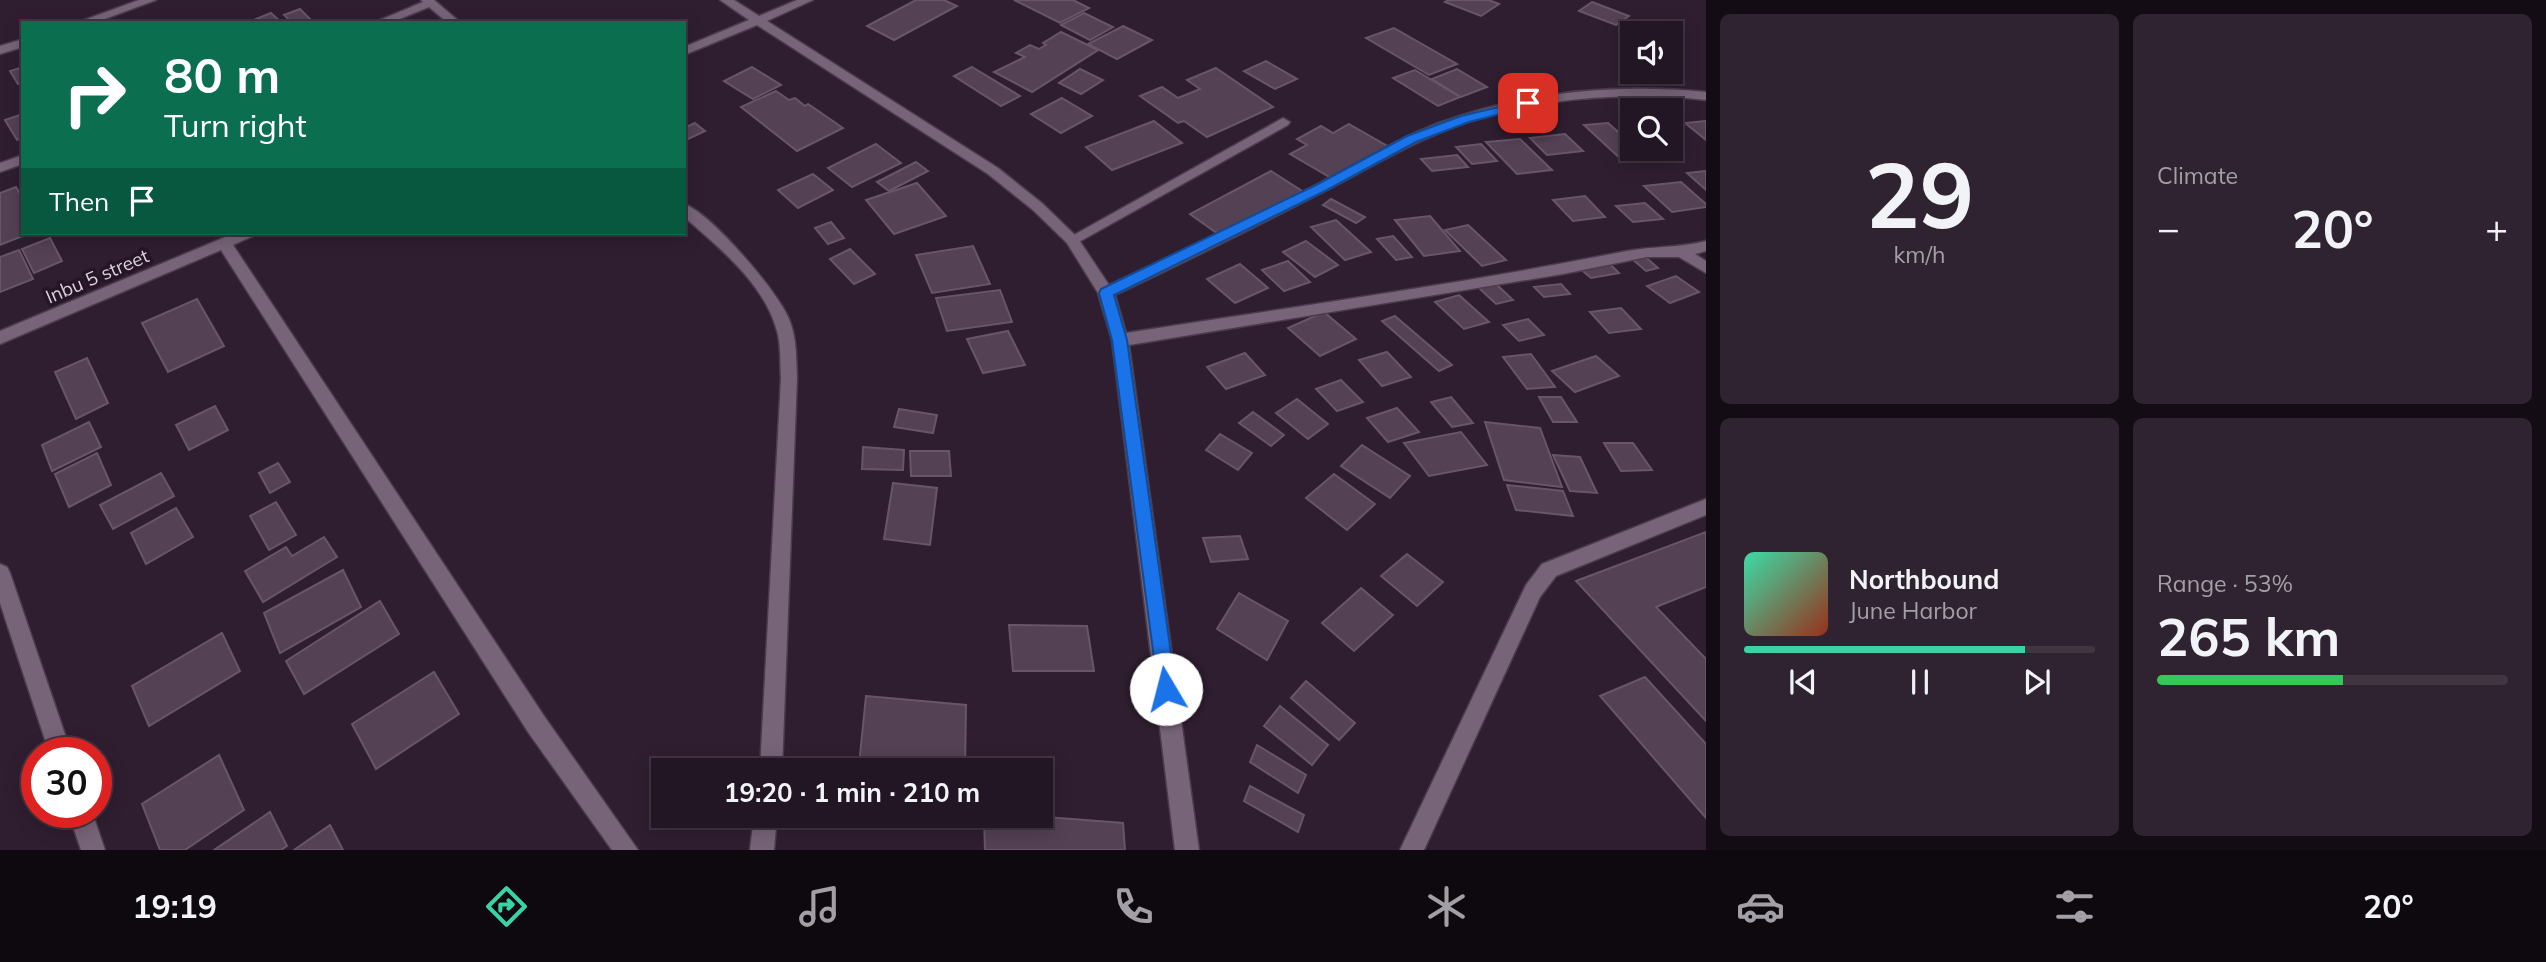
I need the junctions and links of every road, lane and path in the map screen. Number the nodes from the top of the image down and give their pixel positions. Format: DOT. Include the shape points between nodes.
graph roads {
  1 [pos="150,0"];
  2 [pos="726,0"];
  3 [pos="807,0"];
  4 [pos="429,1"];
  5 [pos="88,21"];
  6 [pos="384,21"];
  7 [pos="452,21"];
  8 [pos="758,21"];
  9 [pos="21,44"];
  10 [pos="0,50"];
  11 [pos="686,50"];
  12 [pos="1706,96"];
  13 [pos="1283,122"];
  14 [pos="21,160"];
  15 [pos="0,168"];
  16 [pos="686,211"];
  17 [pos="243,235"];
  18 [pos="1072,240"];
  19 [pos="224,243"];
  20 [pos="1706,246"];
  21 [pos="1682,252"];
  22 [pos="1706,268"];
  23 [pos="1106,293"];
  24 [pos="0,338"];
  25 [pos="1120,340"];
  26 [pos="1706,507"];
  27 [pos="0,573"];
  28 [pos="55,737"];
  29 [pos="772,758"];
  30 [pos="85,828"];
  31 [pos="765,828"];
  32 [pos="93,850"];
  33 [pos="626,850"];
  34 [pos="762,850"];
  35 [pos="1187,850"];
  36 [pos="1412,850"];
  1 -- 5 [label="street"];
  2 -- 8 [label="street"];
  3 -- 8 [label="street"];
  4 -- 6 [label="street"];
  4 -- 7 [label="street"];
  8 -- 11 [label="street"];
  8 -- 18 [label="street" via="993,171"];
  9 -- 10 [label="street"];
  12 -- 23 [label="street" via="1671,91 1587,96 1528,103 1465,119 1412,139"];
  13 -- 18 [label="street"];
  14 -- 15 [label="street"];
  16 -- 29 [label="street" via="762,287 786,332 789,378"];
  17 -- 19 [label="street, Inbu 5 street"];
  18 -- 23 [label="street"];
  19 -- 24 [label="street, Inbu 5 street"];
  19 -- 33 [label="street" via="536,724"];
  20 -- 21 [label="street"];
  21 -- 22 [label="street"];
  21 -- 25 [label="street" via="1647,252"];
  23 -- 25 [label="street"];
  25 -- 35 [label="street"];
  26 -- 36 [label="street" via="1549,570 1533,590"];
  27 -- 28 [label="street"];
  30 -- 32 [label="street"];
  31 -- 34 [label="street"];
}
